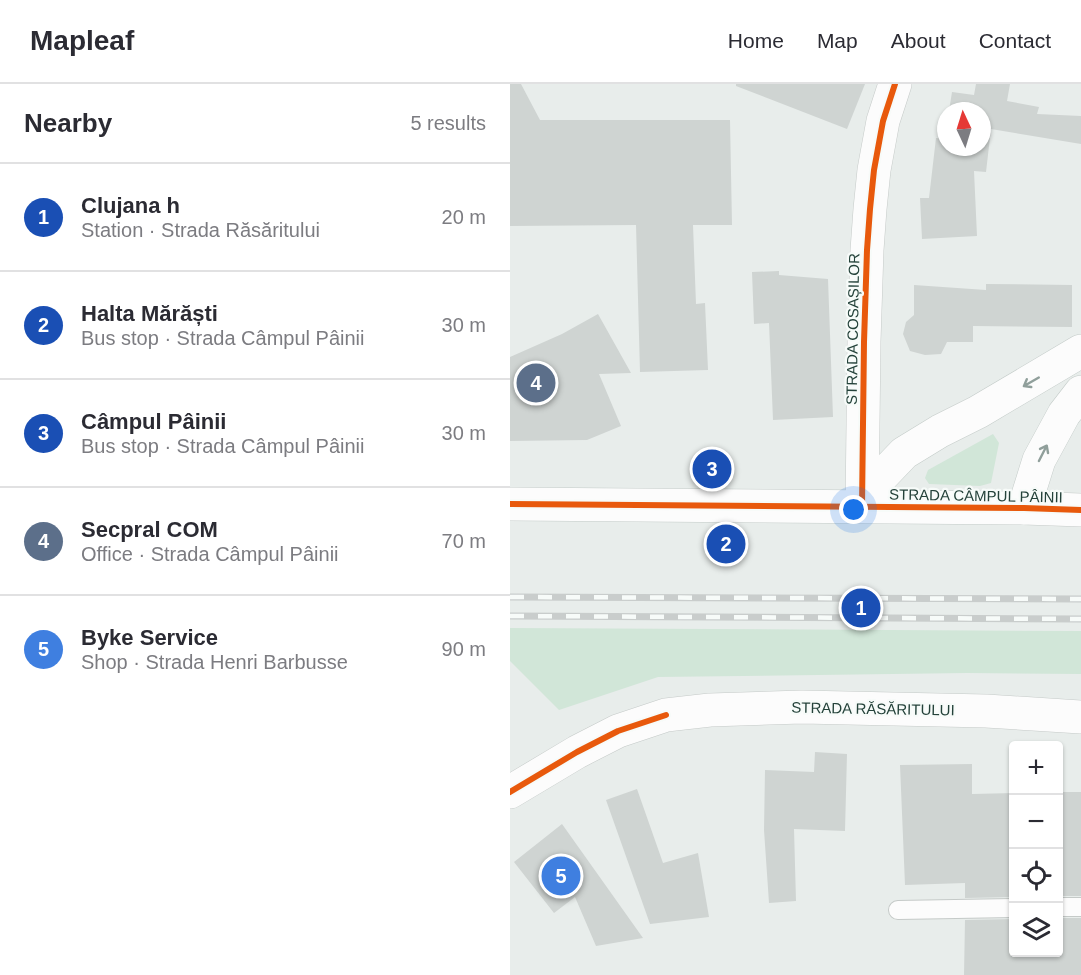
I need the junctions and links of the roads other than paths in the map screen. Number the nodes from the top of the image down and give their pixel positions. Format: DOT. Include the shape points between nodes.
graph roads {
  1 [pos="895,84"];
  2 [pos="1081,351"];
  3 [pos="1081,392"];
  4 [pos="510,504"];
  5 [pos="862,506"];
  6 [pos="1024,508"];
  7 [pos="1081,510"];
  8 [pos="1081,717"];
  9 [pos="510,792"];
  10 [pos="1063,907"];
  11 [pos="1081,907"];
  12 [pos="1009,908"];
  13 [pos="898,910"];
  1 -- 5 [label="street, STRADA COSAȘILOR" via="874,170 869,228"];
  2 -- 5 [label="street, STRADA CÂMPUL PÂINII, one-way" via="904,453 881,477"];
  6 -- 3 [label="street, STRADA CÂMPUL PÂINII, one-way" via="1039,460"];
  4 -- 5 [label="street, STRADA CÂMPUL PÂINII"];
  5 -- 6 [label="street, STRADA CÂMPUL PÂINII"];
  6 -- 7 [label="street, STRADA CÂMPUL PÂINII"];
  8 -- 9 [label="street, STRADA RĂSĂRITULUI" via="802,707 666,715 618,731"];
  10 -- 11 [label="lane"];
  12 -- 13 [label="lane"];
}
